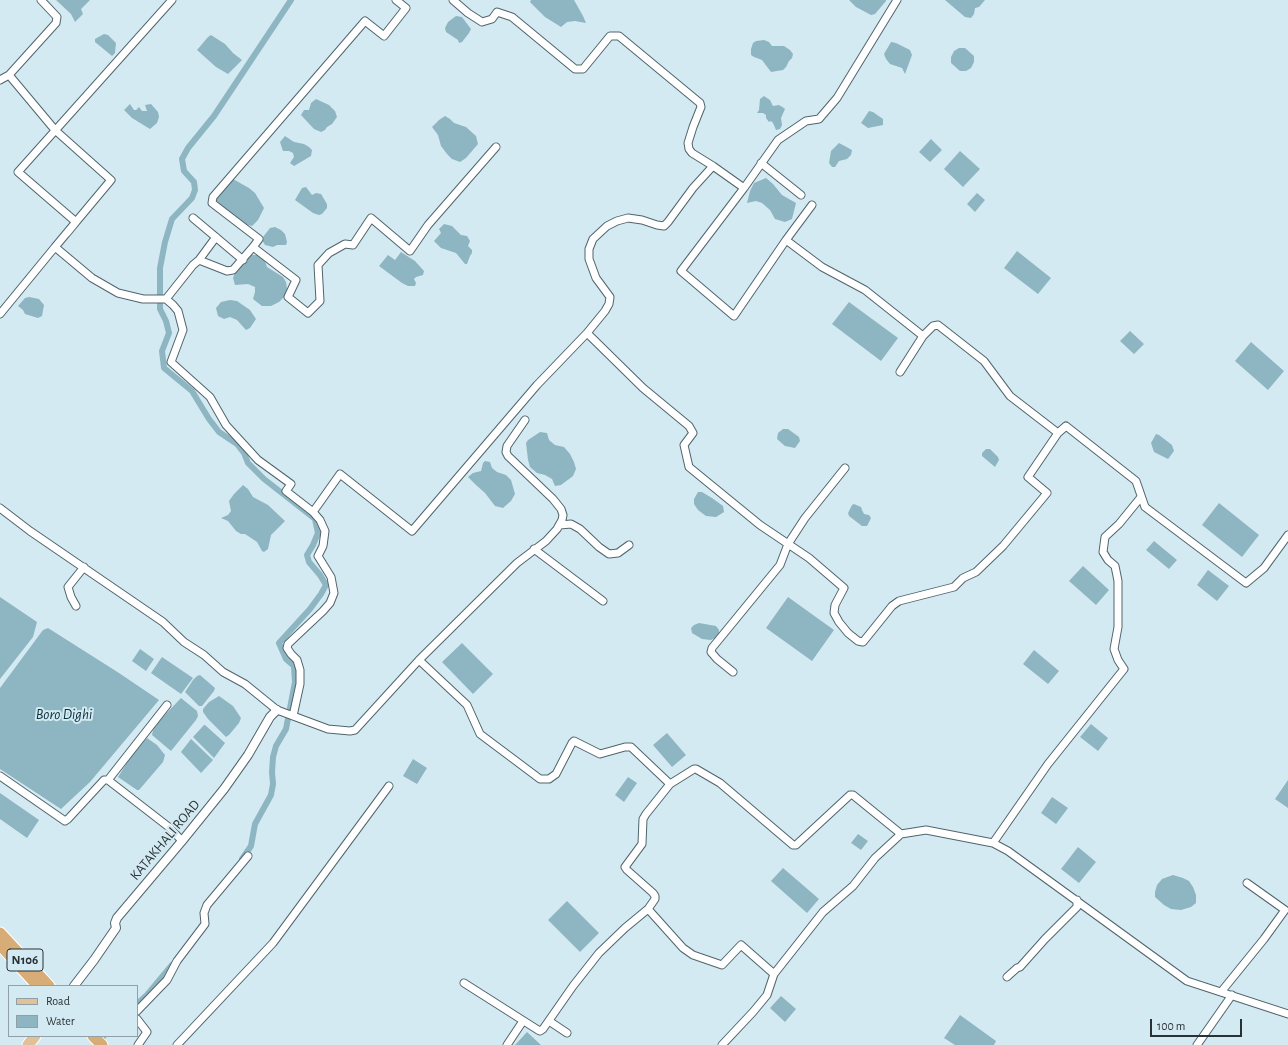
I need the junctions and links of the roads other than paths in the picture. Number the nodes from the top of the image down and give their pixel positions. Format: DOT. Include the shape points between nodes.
graph roads {
  1 [pos="41,0"];
  2 [pos="172,0"];
  3 [pos="396,0"];
  4 [pos="453,0"];
  5 [pos="897,0"];
  6 [pos="9,75"];
  7 [pos="0,80"];
  8 [pos="55,130"];
  9 [pos="496,147"];
  10 [pos="761,163"];
  11 [pos="713,166"];
  12 [pos="744,188"];
  13 [pos="801,195"];
  14 [pos="812,205"];
  15 [pos="193,218"];
  16 [pos="76,222"];
  17 [pos="68,233"];
  18 [pos="216,237"];
  19 [pos="786,240"];
  20 [pos="55,247"];
  21 [pos="253,248"];
  22 [pos="199,260"];
  23 [pos="243,260"];
  24 [pos="166,299"];
  25 [pos="0,314"];
  26 [pos="587,333"];
  27 [pos="923,336"];
  28 [pos="900,372"];
  29 [pos="525,420"];
  30 [pos="1058,433"];
  31 [pos="845,468"];
  32 [pos="1141,496"];
  33 [pos="0,508"];
  34 [pos="313,512"];
  35 [pos="560,525"];
  36 [pos="1288,535"];
  37 [pos="788,544"];
  38 [pos="629,545"];
  39 [pos="534,549"];
  40 [pos="84,567"];
  41 [pos="603,601"];
  42 [pos="76,606"];
  43 [pos="418,660"];
  44 [pos="733,672"];
  45 [pos="167,705"];
  46 [pos="277,710"];
  47 [pos="293,716"];
  48 [pos="0,776"];
  49 [pos="108,780"];
  50 [pos="670,784"];
  51 [pos="389,786"];
  52 [pos="900,834"];
  53 [pos="182,841"];
  54 [pos="993,843"];
  55 [pos="248,856"];
  56 [pos="1247,883"];
  57 [pos="1077,900"];
  58 [pos="1286,906"];
  59 [pos="648,909"];
  60 [pos="0,933"];
  61 [pos="0,945"];
  62 [pos="774,974"];
  63 [pos="1007,977"];
  64 [pos="464,983"];
  65 [pos="37,985"];
  66 [pos="48,985"];
  67 [pos="75,985"];
  68 [pos="1221,992"];
  69 [pos="1232,995"];
  70 [pos="138,1010"];
  71 [pos="1288,1014"];
  72 [pos="138,1020"];
  73 [pos="549,1020"];
  74 [pos="523,1021"];
  75 [pos="567,1033"];
  76 [pos="34,1037"];
  77 [pos="86,1037"];
  78 [pos="94,1037"];
  79 [pos="28,1045"];
  80 [pos="93,1045"];
  81 [pos="102,1045"];
  82 [pos="138,1045"];
  83 [pos="177,1045"];
  84 [pos="507,1045"];
  85 [pos="722,1045"];
  86 [pos="1198,1045"];
  1 -- 6 [label="street" via="57,17 56,23"];
  2 -- 8 [label="street"];
  3 -- 21 [label="street" via="406,8 384,36 365,21 213,198 212,202 259,239"];
  4 -- 11 [label="street" via="482,22 492,19 497,12 512,17 575,69 583,69 610,36 619,36 700,103 702,107 688,143 689,149"];
  5 -- 10 [label="street" via="837,98 819,119 806,121 778,140"];
  6 -- 7 [label="street"];
  6 -- 8 [label="street"];
  8 -- 16 [label="street" via="111,180"];
  8 -- 16 [label="street" via="18,172"];
  9 -- 21 [label="street" via="428,225 410,251 371,218 353,245 345,244 329,252 318,266 320,301 308,313 288,297 296,280"];
  10 -- 12 [label="street"];
  10 -- 13 [label="street"];
  11 -- 12 [label="street"];
  11 -- 26 [label="street" via="664,226 628,218 607,226 594,239 589,248 588,259 596,278 610,297 605,311"];
  12 -- 19 [label="street" via="681,271 734,316"];
  14 -- 19 [label="street"];
  15 -- 18 [label="street"];
  16 -- 17 [label="street"];
  16 -- 20 [label="street"];
  18 -- 22 [label="street"];
  18 -- 23 [label="street"];
  19 -- 27 [label="street" via="822,267 865,290"];
  20 -- 24 [label="street" via="92,278 118,293 142,299"];
  20 -- 25 [label="street"];
  21 -- 23 [label="street"];
  22 -- 23 [label="street" via="230,271"];
  22 -- 24 [label="street"];
  24 -- 34 [label="street" via="178,311 183,330 171,362 210,397 226,425 258,460 291,484 286,492"];
  26 -- 34 [label="street" via="537,385 412,531 340,474"];
  26 -- 37 [label="street" via="643,388 689,426 693,433 684,445 689,467 760,525"];
  27 -- 28 [label="street"];
  27 -- 30 [label="street" via="933,326 938,325 984,361 1010,396"];
  29 -- 35 [label="street" via="507,446 506,452 554,499 563,515"];
  30 -- 32 [label="street" via="1066,426 1136,481"];
  30 -- 37 [label="street" via="1028,477 1046,493 1004,546 976,572 963,578 954,587 892,606 863,642 848,633 834,612 835,604 844,588"];
  31 -- 37 [label="street"];
  32 -- 36 [label="street" via="1145,507 1246,583 1264,568"];
  32 -- 54 [label="street" via="1106,537 1103,552 1115,566 1118,581 1118,627 1114,649 1124,669 1048,764"];
  33 -- 40 [label="street"];
  34 -- 47 [label="street" via="325,531 323,546 318,556 331,578 334,593 323,611 288,644 287,648 297,660 300,670 300,684"];
  35 -- 38 [label="street" via="571,524 580,529 609,554 618,554"];
  35 -- 39 [label="street" via="546,541"];
  37 -- 44 [label="street" via="780,565 712,648 711,652 717,659"];
  39 -- 41 [label="street"];
  39 -- 43 [label="street" via="516,562"];
  40 -- 42 [label="street" via="68,587"];
  40 -- 46 [label="street" via="163,622 184,642 223,672 245,684"];
  43 -- 47 [label="street" via="355,730 328,729"];
  43 -- 50 [label="street" via="467,705 480,734 540,779 549,779 556,774 574,741 600,754 631,747"];
  45 -- 49 [label="street"];
  46 -- 47 [label="street"];
  46 -- 53 [label="street, KATAKHALI ROAD" via="270,717 248,755"];
  48 -- 49 [label="street" via="65,821 104,780"];
  49 -- 53 [label="street" via="170,828"];
  50 -- 52 [label="street" via="696,769 720,783 794,845 850,795"];
  50 -- 59 [label="street" via="644,816 642,844 625,867 655,896"];
  51 -- 83 [label="street" via="273,943"];
  52 -- 54 [label="street" via="926,830"];
  52 -- 62 [label="street" via="875,858 852,886 823,912"];
  53 -- 67 [label="street, KATAKHALI ROAD" via="117,918 116,928"];
  54 -- 57 [label="street" via="1008,850"];
  55 -- 70 [label="street" via="207,905 204,913 205,924 177,961 167,980"];
  56 -- 58 [label="street"];
  57 -- 63 [label="street" via="1078,907 1020,968"];
  57 -- 68 [label="street" via="1187,981"];
  58 -- 68 [label="street" via="1264,939"];
  59 -- 62 [label="street" via="683,948 693,955 722,965 740,945"];
  59 -- 73 [label="street" via="599,953"];
  60 -- 66 [label="highway, N106"];
  61 -- 65 [label="highway, N106"];
  62 -- 85 [label="street" via="767,995"];
  64 -- 74 [label="street"];
  68 -- 69 [label="street"];
  69 -- 71 [label="street"];
  69 -- 86 [label="street"];
  72 -- 82 [label="street" via="147,1032"];
  73 -- 74 [label="street" via="540,1031"];
  73 -- 75 [label="street"];
  74 -- 84 [label="street"];
  76 -- 79 [label="main road"];
  77 -- 80 [label="highway"];
  78 -- 81 [label="highway"];
}
